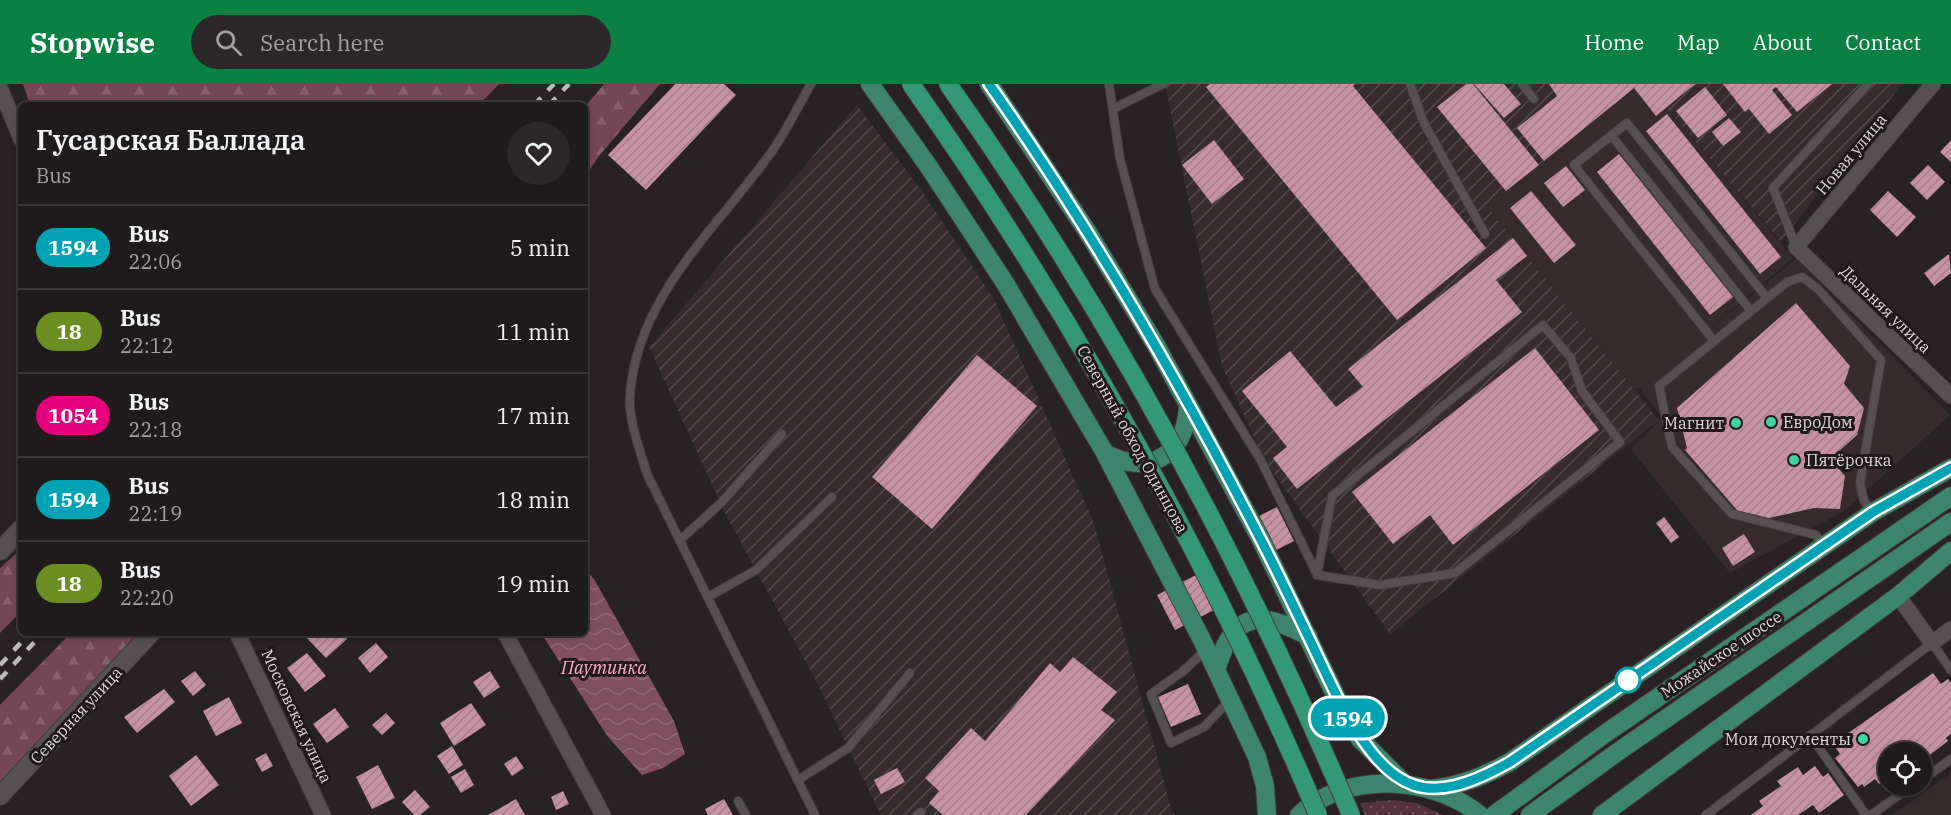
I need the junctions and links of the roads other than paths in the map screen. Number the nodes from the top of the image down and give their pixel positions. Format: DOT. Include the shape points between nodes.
graph roads {
  1 [pos="811,84"];
  2 [pos="870,84"];
  3 [pos="911,84"];
  4 [pos="948,84"];
  5 [pos="989,84"];
  6 [pos="1109,84"];
  7 [pos="1163,84"];
  8 [pos="1410,84"];
  9 [pos="1522,84"];
  10 [pos="1868,84"];
  11 [pos="1933,84"];
  12 [pos="0,88"];
  13 [pos="1534,99"];
  14 [pos="1113,109"];
  15 [pos="18,132"];
  16 [pos="1611,135"];
  17 [pos="1485,234"];
  18 [pos="1796,247"];
  19 [pos="1767,298"];
  20 [pos="1751,311"];
  21 [pos="1714,341"];
  22 [pos="1951,396"];
  23 [pos="1188,407"];
  24 [pos="782,434"];
  25 [pos="1105,453"];
  26 [pos="1951,468"];
  27 [pos="1951,496"];
  28 [pos="832,497"];
  29 [pos="1873,512"];
  30 [pos="1951,522"];
  31 [pos="18,533"];
  32 [pos="680,540"];
  33 [pos="1823,546"];
  34 [pos="0,551"];
  35 [pos="1951,551"];
  36 [pos="1317,575"];
  37 [pos="1898,596"];
  38 [pos="708,597"];
  39 [pos="1951,629"];
  40 [pos="148,636"];
  41 [pos="238,636"];
  42 [pos="507,636"];
  43 [pos="1308,636"];
  44 [pos="1932,643"];
  45 [pos="1207,649"];
  46 [pos="1216,669"];
  47 [pos="1951,670"];
  48 [pos="910,673"];
  49 [pos="1230,700"];
  50 [pos="1810,735"];
  51 [pos="1951,759"];
  52 [pos="1932,773"];
  53 [pos="798,780"];
  54 [pos="1405,784"];
  55 [pos="1430,789"];
  56 [pos="0,796"];
  57 [pos="1898,796"];
  58 [pos="738,801"];
  59 [pos="1484,814"];
  60 [pos="323,815"];
  61 [pos="603,815"];
  62 [pos="746,815"];
  63 [pos="815,815"];
  64 [pos="1267,815"];
  65 [pos="1299,815"];
  66 [pos="1318,815"];
  67 [pos="1351,815"];
  68 [pos="1530,815"];
  69 [pos="1602,815"];
  70 [pos="1706,815"];
  71 [pos="1866,815"];
  72 [pos="1871,815"];
  1 -- 32 [label="lane" via="775,146 667,287 638,346 629,397 634,427 648,474"];
  2 -- 25 [label="main road" via="1005,283"];
  3 -- 66 [label="highway, Северный обход Одинцова, bridge" via="1033,265 1100,376 1232,625"];
  4 -- 67 [label="highway, Северный обход Одинцова, bridge" via="1059,249 1127,362 1260,611"];
  5 -- 23 [label="main road" via="1114,275"];
  6 -- 14 [label="lane"];
  7 -- 14 [label="lane"];
  8 -- 17 [label="lane" via="1423,121"];
  9 -- 13 [label="lane"];
  10 -- 18 [label="lane" via="1773,188"];
  11 -- 18 [label="street, Новая улица"];
  12 -- 15 [label="street"];
  14 -- 36 [label="lane" via="1119,159 1155,289 1260,459"];
  16 -- 19 [label="lane" via="1627,123"];
  16 -- 20 [label="lane"];
  16 -- 21 [label="lane" via="1574,165"];
  18 -- 22 [label="street, Дальняя улица"];
  19 -- 20 [label="lane"];
  19 -- 29 [label="lane" via="1787,282 1802,277 1818,289 1881,360 1860,483 1864,501"];
  20 -- 21 [label="lane"];
  21 -- 33 [label="lane" via="1659,386 1672,447 1732,514 1816,535"];
  23 -- 25 [label="main road" via="1187,425 1169,453 1137,464"];
  23 -- 43 [label="main road"];
  24 -- 32 [label="lane" via="721,503"];
  25 -- 45 [label="main road"];
  26 -- 29 [label="main road"];
  27 -- 59 [label="main road, Можайское шоссе"];
  28 -- 38 [label="lane" via="756,570"];
  29 -- 33 [label="main road"];
  30 -- 68 [label="main road, Можайское шоссе"];
  31 -- 34 [label="street"];
  32 -- 38 [label="lane"];
  33 -- 55 [label="main road" via="1510,762 1484,776"];
  35 -- 37 [label="main road"];
  36 -- 36 [label="lane" via="1380,585 1455,573 1620,442 1582,391 1570,358 1543,325 1332,496"];
  37 -- 44 [label="street"];
  37 -- 69 [label="main road"];
  38 -- 53 [label="lane"];
  39 -- 44 [label="street"];
  40 -- 56 [label="street, Северная улица"];
  41 -- 60 [label="street, Московская улица"];
  42 -- 61 [label="street"];
  43 -- 46 [label="main road" via="1279,621 1257,619 1232,635"];
  43 -- 54 [label="main road" via="1358,736"];
  44 -- 47 [label="lane"];
  44 -- 50 [label="lane"];
  45 -- 46 [label="main road"];
  45 -- 49 [label="lane" via="1151,694 1172,743 1204,727"];
  46 -- 49 [label="main road"];
  48 -- 53 [label="lane" via="848,748"];
  49 -- 64 [label="main road" via="1257,758 1265,786"];
  50 -- 70 [label="lane"];
  50 -- 71 [label="lane"];
  51 -- 52 [label="lane"];
  53 -- 63 [label="lane"];
  54 -- 55 [label="main road"];
  54 -- 65 [label="main road" via="1348,789 1325,796"];
  55 -- 59 [label="main road"];
  57 -- 72 [label="lane"];
  58 -- 62 [label="lane"];
}
